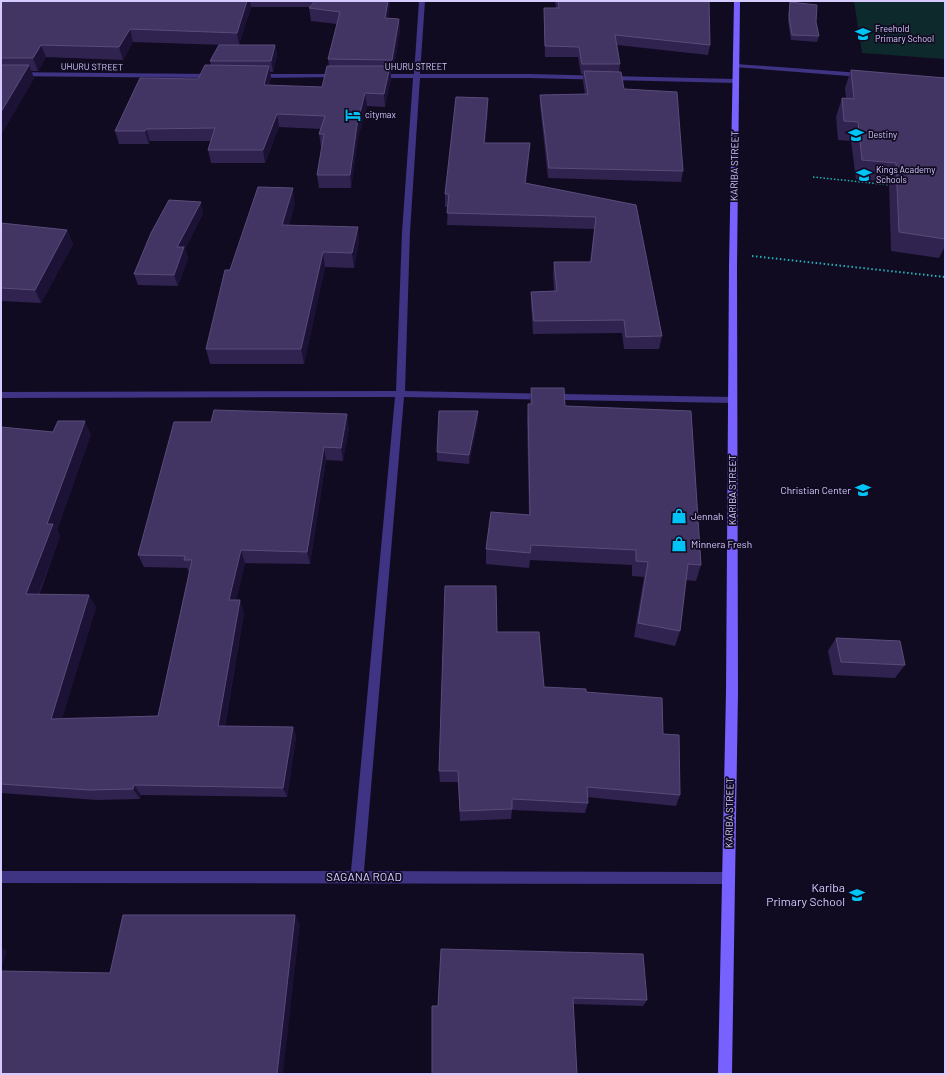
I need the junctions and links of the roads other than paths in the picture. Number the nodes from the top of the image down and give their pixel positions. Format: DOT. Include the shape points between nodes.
graph roads {
  1 [pos="422,1"];
  2 [pos="737,1"];
  3 [pos="736,66"];
  4 [pos="1,74"];
  5 [pos="218,76"];
  6 [pos="250,76"];
  7 [pos="346,76"];
  8 [pos="370,76"];
  9 [pos="418,76"];
  10 [pos="866,76"];
  11 [pos="735,80"];
  12 [pos="400,394"];
  13 [pos="1,395"];
  14 [pos="732,400"];
  15 [pos="1,877"];
  16 [pos="357,877"];
  17 [pos="727,878"];
  18 [pos="725,1074"];
  1 -- 9 [label="street"];
  2 -- 3 [label="street, KARIBA STREET"];
  3 -- 10 [label="street"];
  3 -- 11 [label="street, KARIBA STREET"];
  4 -- 5 [label="street, UHURU STREET"];
  6 -- 7 [label="street"];
  8 -- 9 [label="street, UHURU STREET"];
  9 -- 11 [label="street, UHURU STREET"];
  9 -- 12 [label="street" via="406,232"];
  11 -- 14 [label="street, KARIBA STREET"];
  12 -- 13 [label="street"];
  12 -- 14 [label="street"];
  12 -- 16 [label="street"];
  14 -- 17 [label="street, KARIBA STREET" via="732,684"];
  15 -- 16 [label="street, SAGANA ROAD"];
  16 -- 17 [label="street, SAGANA ROAD"];
  17 -- 18 [label="street, KARIBA STREET"];
}
